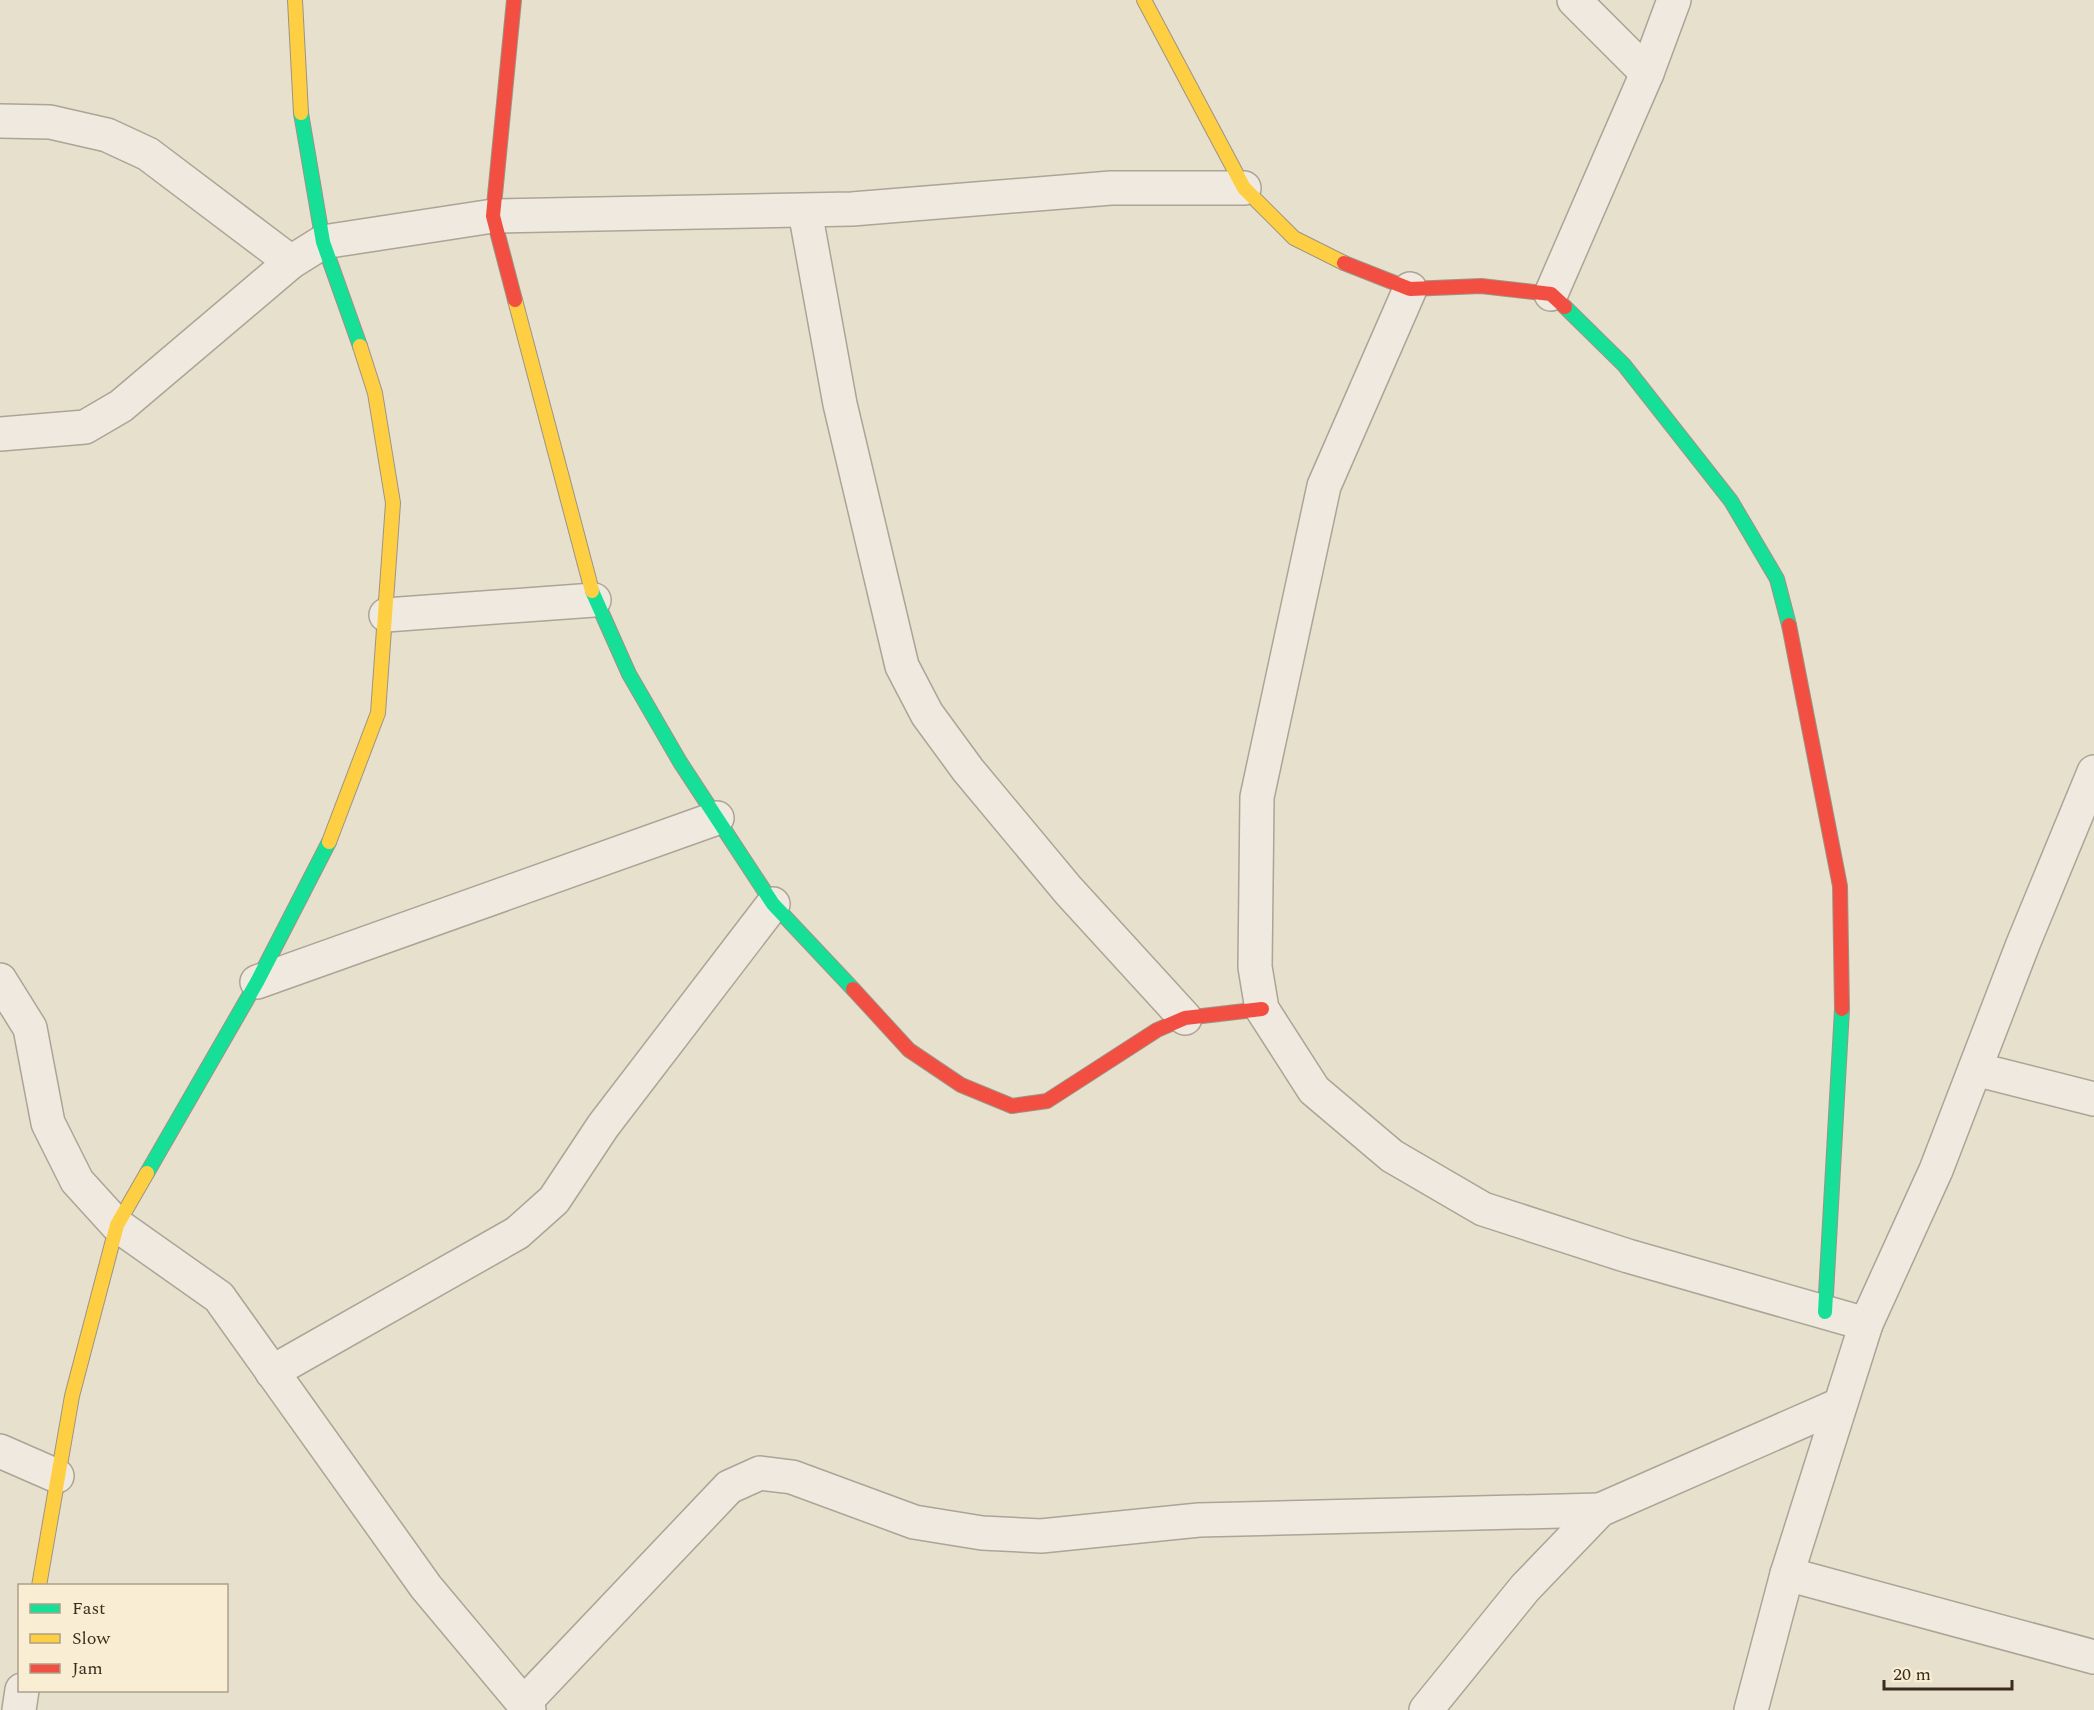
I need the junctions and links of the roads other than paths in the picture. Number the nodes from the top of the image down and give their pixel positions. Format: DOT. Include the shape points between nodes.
graph roads {
  1 [pos="295,0"];
  2 [pos="514,0"];
  3 [pos="1143,0"];
  4 [pos="1574,0"];
  5 [pos="1674,0"];
  6 [pos="1647,73"];
  7 [pos="0,121"];
  8 [pos="1244,188"];
  9 [pos="805,211"];
  10 [pos="493,216"];
  11 [pos="323,242"];
  12 [pos="291,262"];
  13 [pos="1410,289"];
  14 [pos="1551,294"];
  15 [pos="0,434"];
  16 [pos="594,600"];
  17 [pos="386,615"];
  18 [pos="2094,772"];
  19 [pos="717,818"];
  20 [pos="773,904"];
  21 [pos="0,980"];
  22 [pos="257,982"];
  23 [pos="1262,1009"];
  24 [pos="1185,1018"];
  25 [pos="1975,1069"];
  26 [pos="2094,1099"];
  27 [pos="117,1225"];
  28 [pos="1825,1312"];
  29 [pos="1866,1324"];
  30 [pos="272,1372"];
  31 [pos="1839,1405"];
  32 [pos="0,1451"];
  33 [pos="57,1476"];
  34 [pos="1600,1510"];
  35 [pos="1787,1574"];
  36 [pos="39,1584"];
  37 [pos="2094,1656"];
  38 [pos="22,1692"];
  39 [pos="0,1704"];
  40 [pos="526,1706"];
  41 [pos="17,1710"];
  42 [pos="1426,1710"];
  43 [pos="1751,1710"];
  1 -- 11 [label="street" via="299,99"];
  2 -- 10 [label="street"];
  3 -- 8 [label="street"];
  4 -- 6 [label="street"];
  5 -- 6 [label="street"];
  6 -- 14 [label="street"];
  7 -- 12 [label="street" via="50,122 107,135 148,154"];
  8 -- 9 [label="street" via="1111,188"];
  8 -- 13 [label="street" via="1294,238"];
  9 -- 10 [label="street"];
  9 -- 24 [label="street" via="840,404 902,666 927,714 969,770 1068,890"];
  10 -- 11 [label="street"];
  10 -- 16 [label="street"];
  11 -- 12 [label="street"];
  11 -- 17 [label="street" via="375,393 393,503"];
  12 -- 15 [label="street" via="121,406 85,427"];
  13 -- 14 [label="street" via="1481,286"];
  13 -- 23 [label="street" via="1324,486 1257,797 1255,967"];
  14 -- 28 [label="street" via="1624,365 1731,501 1777,579 1797,654 1840,886 1842,1030"];
  16 -- 17 [label="street"];
  16 -- 19 [label="street" via="629,674"];
  17 -- 22 [label="street" via="378,713 323,858"];
  18 -- 25 [label="street"];
  19 -- 20 [label="street"];
  19 -- 22 [label="street"];
  20 -- 24 [label="street" via="909,1050 961,1085 1012,1106 1047,1101 1157,1030"];
  20 -- 30 [label="street" via="546,1206 517,1233"];
  21 -- 27 [label="street" via="30,1028 48,1123 77,1181"];
  22 -- 27 [label="street"];
  23 -- 24 [label="street"];
  23 -- 28 [label="street" via="1314,1090 1392,1156 1483,1209 1628,1256"];
  25 -- 26 [label="street"];
  25 -- 29 [label="street" via="1936,1170"];
  27 -- 30 [label="street" via="219,1296"];
  27 -- 33 [label="street" via="72,1396"];
  28 -- 29 [label="street"];
  29 -- 31 [label="street"];
  30 -- 40 [label="street" via="426,1587"];
  31 -- 34 [label="street"];
  31 -- 35 [label="street"];
  32 -- 33 [label="street"];
  33 -- 36 [label="street"];
  34 -- 40 [label="street" via="1199,1520 1041,1536 982,1533 914,1522 792,1477 760,1473 729,1487"];
  34 -- 42 [label="street" via="1525,1588"];
  35 -- 37 [label="street"];
  35 -- 43 [label="street"];
  38 -- 41 [label="street"];
  39 -- 41 [label="street"];
}
